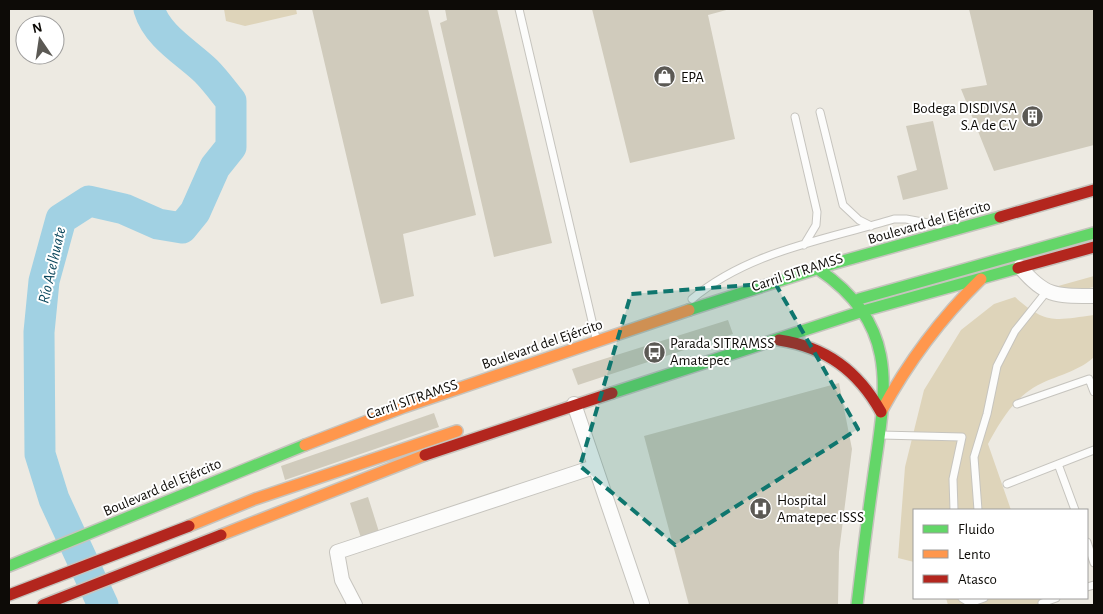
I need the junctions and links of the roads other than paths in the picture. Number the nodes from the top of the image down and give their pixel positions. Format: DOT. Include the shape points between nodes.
graph roads {
  1 [pos="519,9"];
  2 [pos="820,112"];
  3 [pos="795,117"];
  4 [pos="1094,190"];
  5 [pos="1094,201"];
  6 [pos="871,226"];
  7 [pos="959,229"];
  8 [pos="1094,233"];
  9 [pos="804,245"];
  10 [pos="1094,247"];
  11 [pos="1020,267"];
  12 [pos="818,269"];
  13 [pos="830,277"];
  14 [pos="984,277"];
  15 [pos="1047,291"];
  16 [pos="1094,296"];
  17 [pos="856,300"];
  18 [pos="838,306"];
  19 [pos="863,311"];
  20 [pos="720,313"];
  21 [pos="674,315"];
  22 [pos="673,328"];
  23 [pos="774,339"];
  24 [pos="597,341"];
  25 [pos="1094,392"];
  26 [pos="573,396"];
  27 [pos="1017,404"];
  28 [pos="881,412"];
  29 [pos="465,428"];
  30 [pos="879,435"];
  31 [pos="1094,450"];
  32 [pos="1058,464"];
  33 [pos="594,467"];
  34 [pos="1007,484"];
  35 [pos="954,509"];
  36 [pos="978,509"];
  37 [pos="1075,509"];
  38 [pos="128,523"];
  39 [pos="1088,545"];
  40 [pos="1094,563"];
  41 [pos="13,567"];
  42 [pos="9,595"];
  43 [pos="964,599"];
  44 [pos="981,599"];
  45 [pos="1053,599"];
  46 [pos="1042,603"];
  47 [pos="642,604"];
  48 [pos="43,605"];
  49 [pos="355,605"];
  50 [pos="857,605"];
  1 -- 24 [label="lane"];
  2 -- 6 [label="lane" via="843,205"];
  3 -- 9 [label="lane" via="817,212 816,224"];
  4 -- 7 [label="main road, Boulevard del Ejército"];
  5 -- 13 [label="main road, Carril SITRAMSS"];
  6 -- 7 [label="lane" via="906,219"];
  6 -- 9 [label="lane"];
  7 -- 12 [label="main road, Boulevard del Ejército"];
  8 -- 17 [label="main road"];
  9 -- 21 [label="lane" via="749,262 723,276"];
  10 -- 11 [label="main road"];
  11 -- 14 [label="main road"];
  11 -- 15 [label="street" via="1033,283"];
  12 -- 13 [label="main road"];
  12 -- 21 [label="main road, Boulevard del Ejército"];
  13 -- 17 [label="main road"];
  13 -- 20 [label="main road, Carril SITRAMSS"];
  14 -- 19 [label="main road"];
  14 -- 28 [label="main road" via="948,311 924,340"];
  15 -- 16 [label="street" via="1056,296"];
  15 -- 36 [label="lane" via="1015,331 998,366 974,457"];
  17 -- 18 [label="main road"];
  17 -- 19 [label="main road"];
  19 -- 23 [label="main road"];
  19 -- 28 [label="main road" via="876,334 882,359"];
  21 -- 24 [label="main road, Boulevard del Ejército"];
  22 -- 38 [label="main road, Carril SITRAMSS" via="306,452"];
  23 -- 26 [label="main road"];
  23 -- 28 [label="main road" via="808,345 838,359 864,382"];
  24 -- 38 [label="main road, Boulevard del Ejército" via="404,407 269,459"];
  25 -- 27 [label="lane" via="1089,379"];
  26 -- 33 [label="street"];
  26 -- 48 [label="main road"];
  28 -- 30 [label="main road"];
  29 -- 42 [label="main road" via="255,499"];
  30 -- 35 [label="lane" via="962,437 953,479"];
  30 -- 50 [label="main road"];
  31 -- 32 [label="lane"];
  32 -- 34 [label="lane"];
  32 -- 37 [label="lane"];
  33 -- 47 [label="street"];
  33 -- 49 [label="street" via="337,552 342,580"];
  38 -- 41 [label="main road, Boulevard del Ejército"];
  39 -- 40 [label="lane"];
  43 -- 44 [label="lane" via="970,603"];
  45 -- 46 [label="lane"];
}
